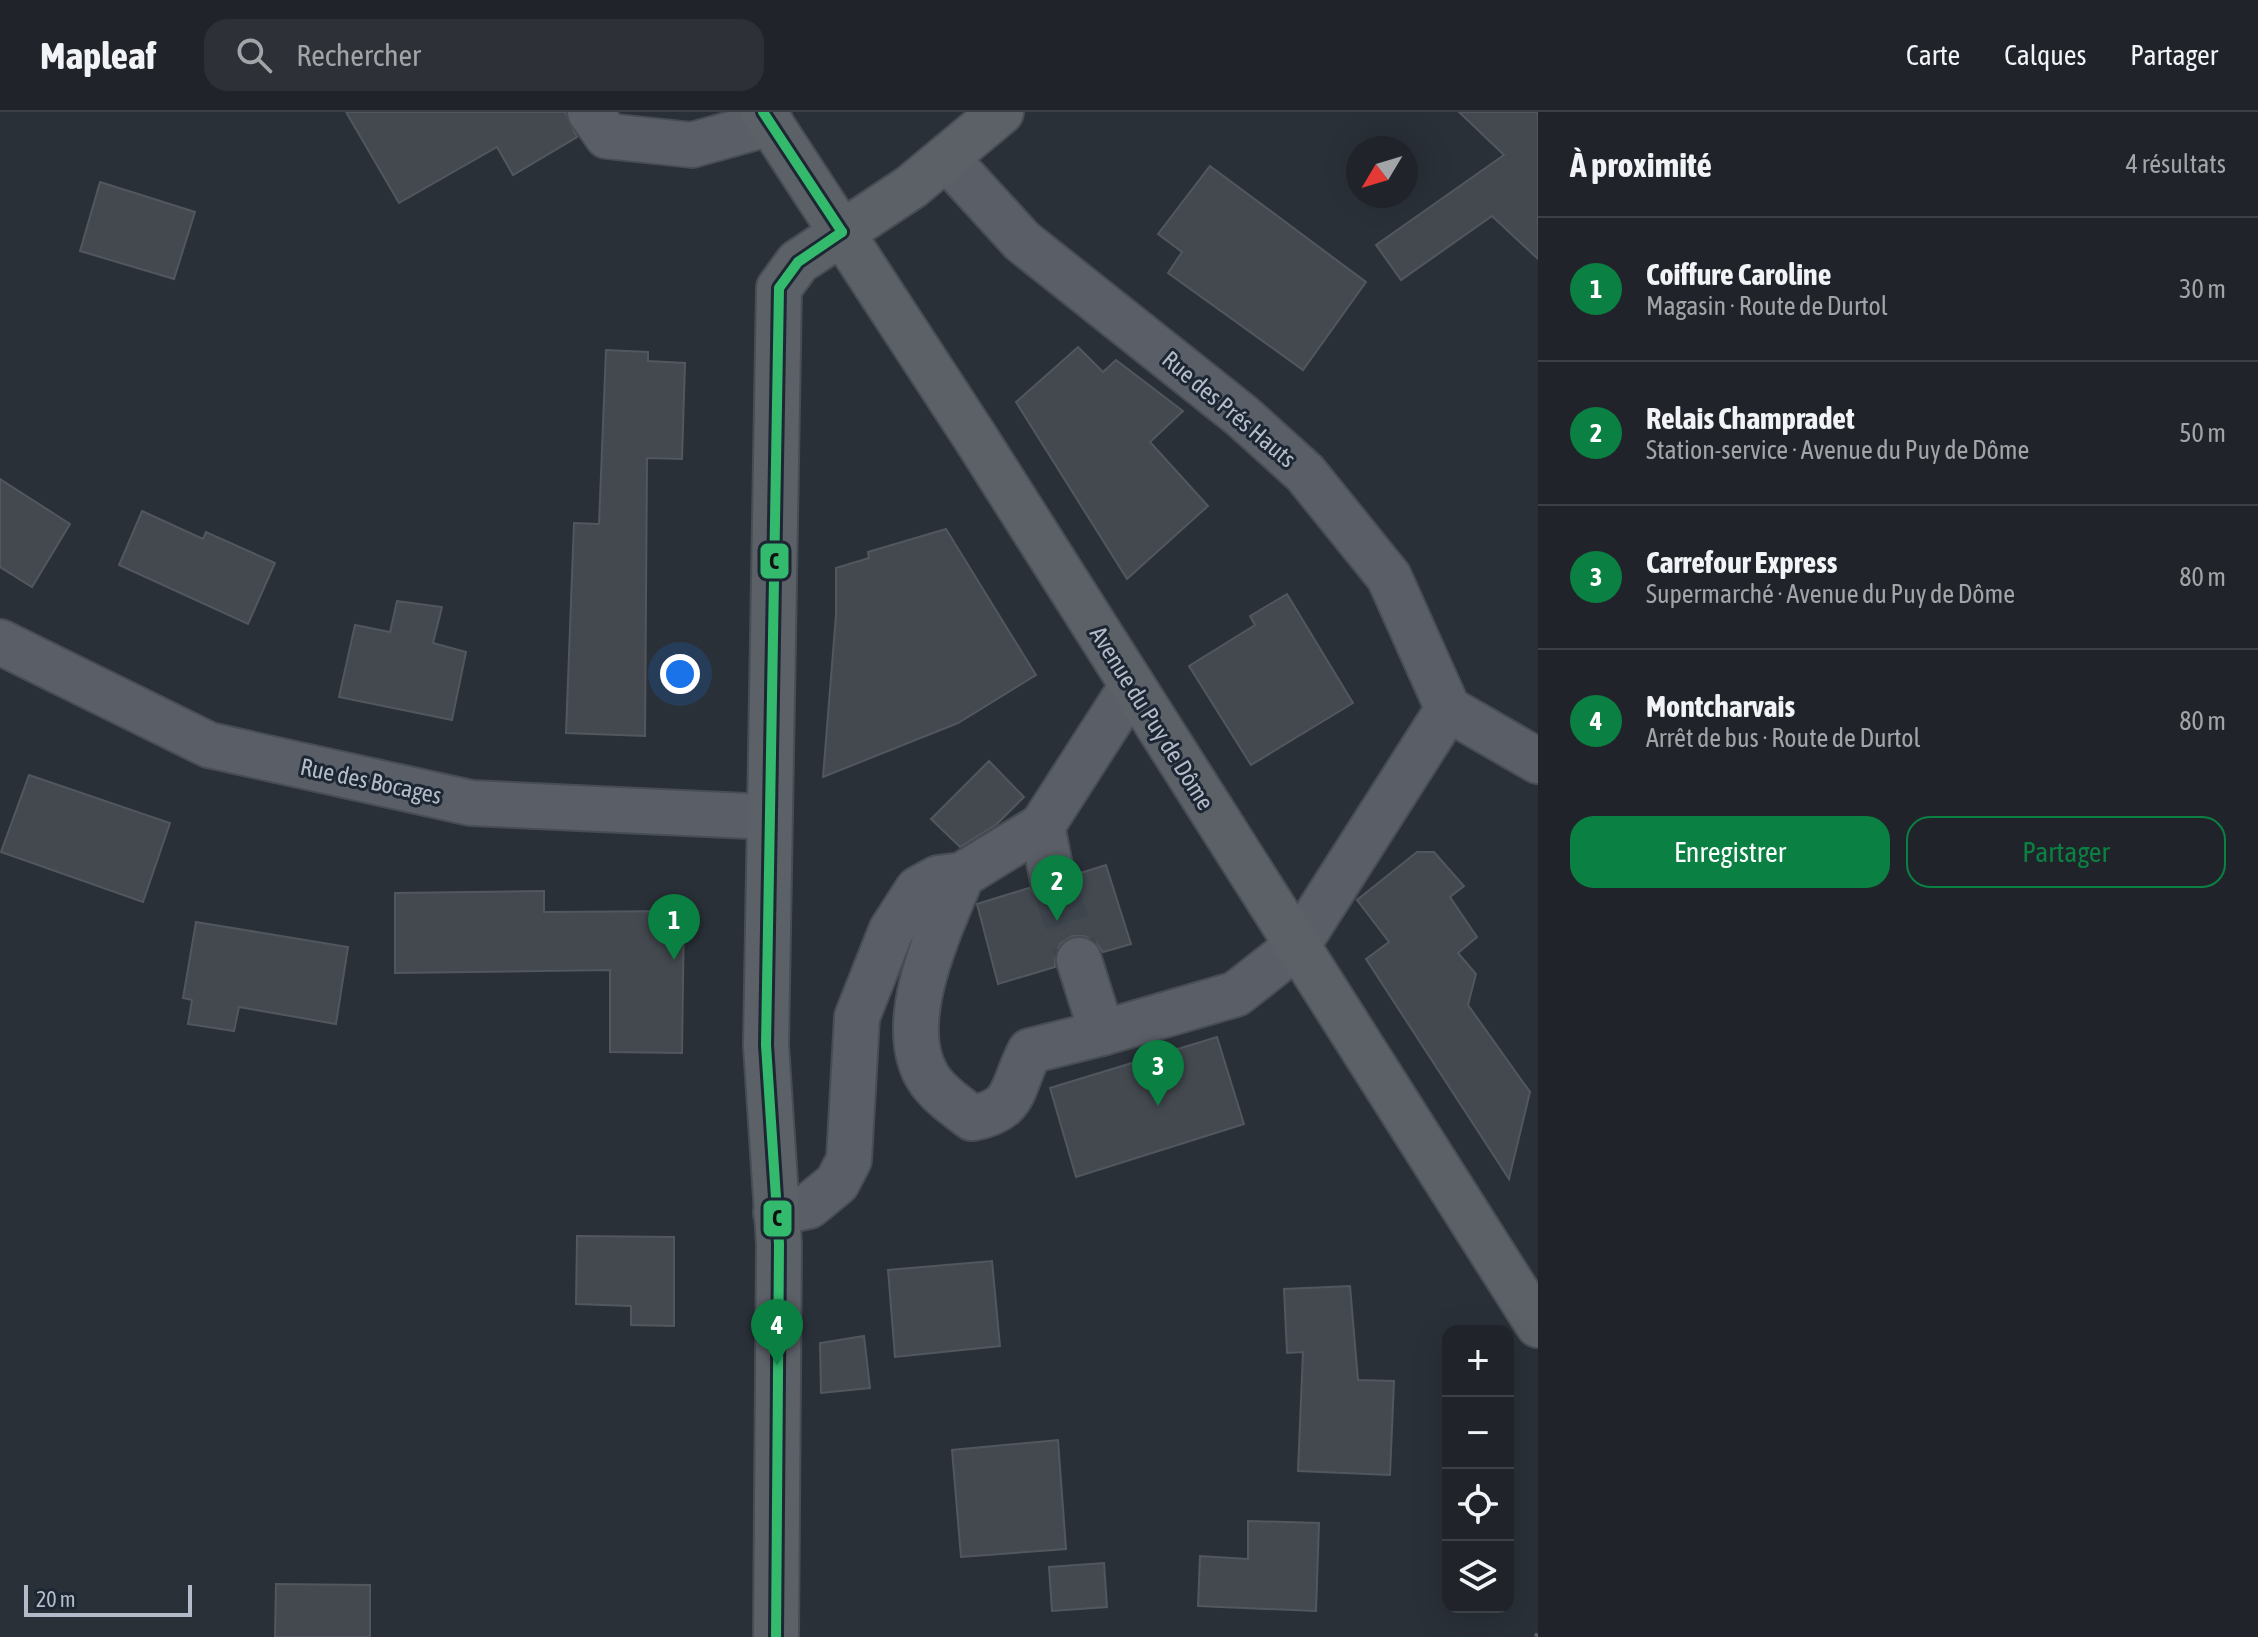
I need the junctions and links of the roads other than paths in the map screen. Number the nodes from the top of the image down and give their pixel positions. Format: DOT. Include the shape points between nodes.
graph roads {
  1 [pos="590,112"];
  2 [pos="1001,112"];
  3 [pos="767,118"];
  4 [pos="948,160"];
  5 [pos="842,232"];
  6 [pos="0,642"];
  7 [pos="1132,686"];
  8 [pos="1448,709"];
  9 [pos="1538,761"];
  10 [pos="768,817"];
  11 [pos="1042,826"];
  12 [pos="962,875"];
  13 [pos="1053,881"];
  14 [pos="1297,946"];
  15 [pos="1079,960"];
  16 [pos="1102,1033"];
  17 [pos="776,1213"];
  18 [pos="1538,1325"];
  19 [pos="776,1637"];
  1 -- 3 [label="street" via="607,136 692,145"];
  2 -- 4 [label="main road"];
  3 -- 5 [label="main road, Avenue du Puy de Dôme"];
  4 -- 5 [label="main road"];
  4 -- 8 [label="street, Rue des Prés Hauts" via="1022,241 1242,416 1305,473 1389,577"];
  5 -- 7 [label="main road, Avenue du Puy de Dôme"];
  5 -- 10 [label="main road" via="798,262 779,288"];
  6 -- 10 [label="street, Rue des Bocages" via="209,745 471,803"];
  7 -- 11 [label="street"];
  7 -- 14 [label="main road, Avenue du Puy de Dôme"];
  8 -- 9 [label="street"];
  8 -- 14 [label="street"];
  10 -- 17 [label="main road" via="766,1045"];
  11 -- 12 [label="street"];
  11 -- 13 [label="street"];
  12 -- 16 [label="street" via="915,1014 915,1042 927,1076 947,1099 972,1118 995,1114 1012,1097 1030,1051"];
  12 -- 17 [label="street" via="938,878 918,889 891,931 857,1017 849,1160 837,1183 809,1206"];
  14 -- 16 [label="street" via="1236,994"];
  14 -- 18 [label="main road, Avenue du Puy de Dôme"];
  15 -- 16 [label="street"];
  17 -- 19 [label="main road"];
}
